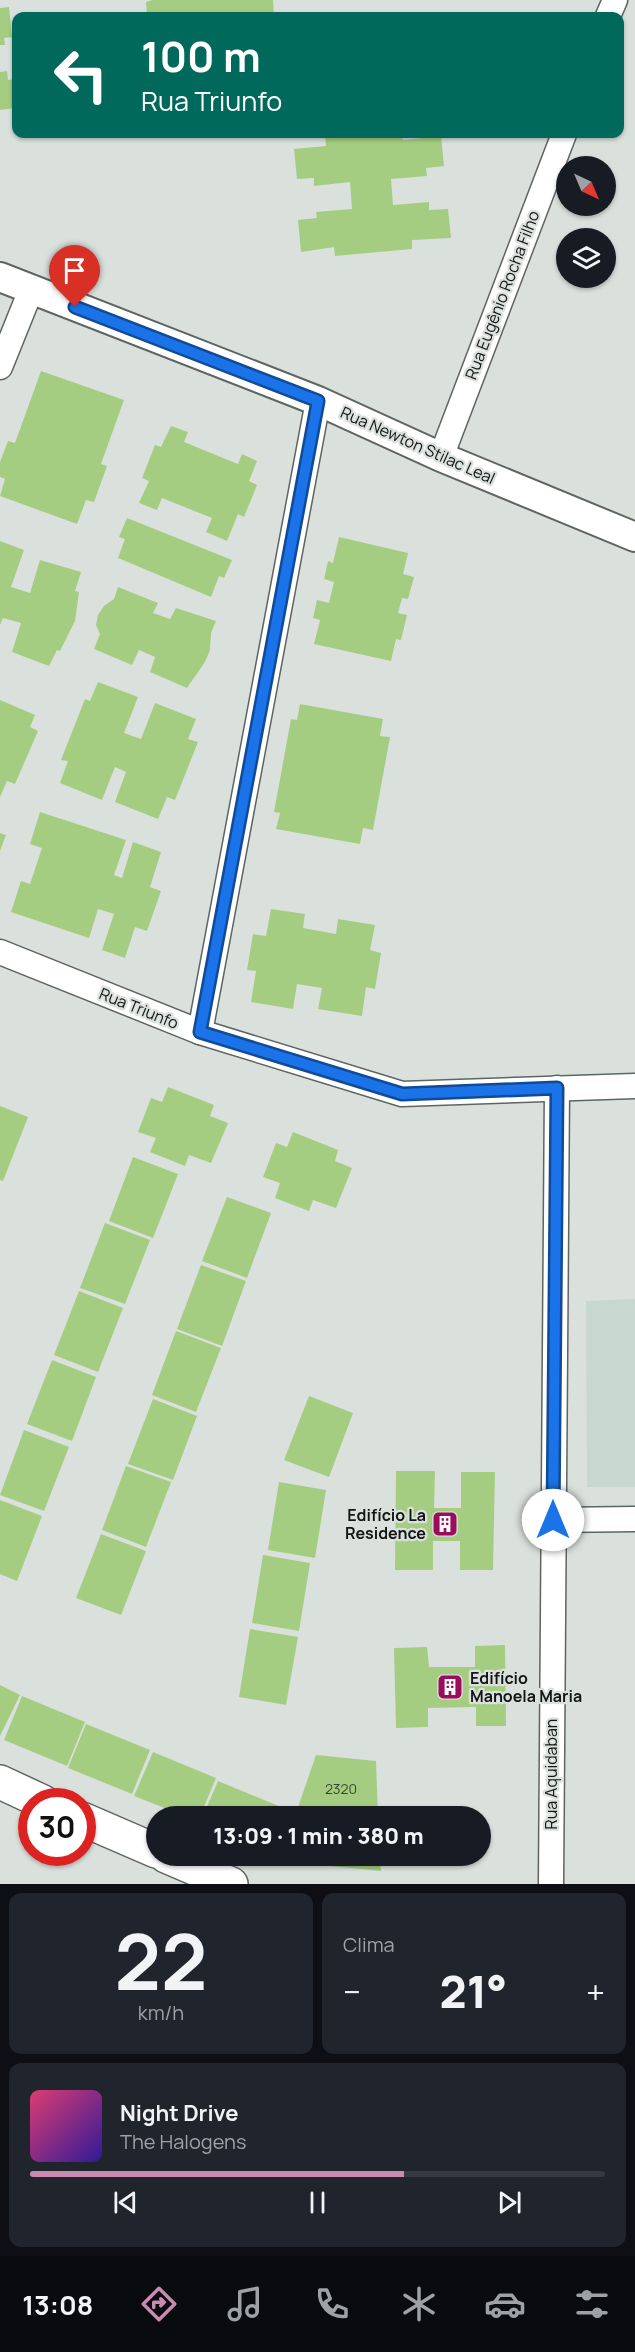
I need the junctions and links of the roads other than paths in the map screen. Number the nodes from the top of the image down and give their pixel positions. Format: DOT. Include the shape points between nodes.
graph roads {
  1 [pos="562,138"];
  2 [pos="0,277"];
  3 [pos="31,290"];
  4 [pos="0,367"];
  5 [pos="318,401"];
  6 [pos="441,457"];
  7 [pos="635,537"];
  8 [pos="0,952"];
  9 [pos="200,1032"];
  10 [pos="635,1086"];
  11 [pos="557,1088"];
  12 [pos="635,1519"];
  13 [pos="553,1520"];
  14 [pos="0,1782"];
  15 [pos="18,1790"];
  16 [pos="96,1825"];
  17 [pos="146,1847"];
  18 [pos="189,1866"];
  19 [pos="231,1884"];
  20 [pos="551,1884"];
  1 -- 6 [label="street, Rua Eugênio Rocha Filho"];
  2 -- 3 [label="street, Rua Newton Stilac Leal"];
  3 -- 4 [label="street"];
  3 -- 5 [label="street, Rua Newton Stilac Leal"];
  5 -- 6 [label="street, Rua Newton Stilac Leal"];
  5 -- 9 [label="street"];
  6 -- 7 [label="street, Rua Newton Stilac Leal"];
  8 -- 9 [label="street, Rua Triunfo"];
  9 -- 11 [label="street, Rua Triunfo" via="402,1094"];
  10 -- 11 [label="street, Rua Triunfo"];
  11 -- 13 [label="street, Rua Aquidaban"];
  12 -- 13 [label="street"];
  13 -- 20 [label="street, Rua Aquidaban"];
  14 -- 15 [label="main road"];
  16 -- 17 [label="main road"];
  18 -- 19 [label="main road"];
}
